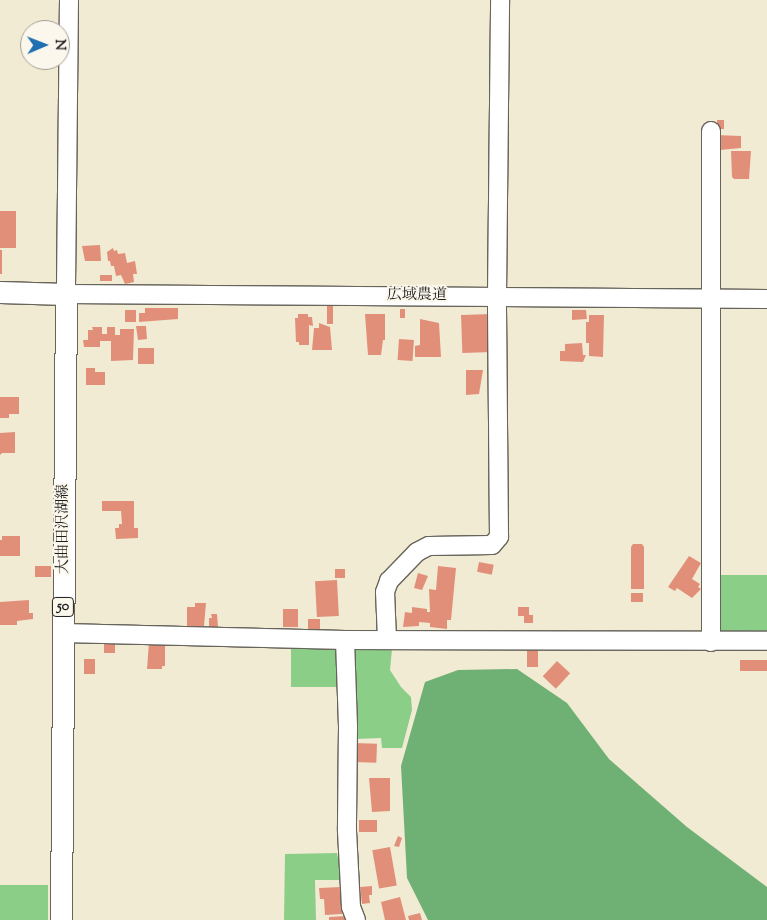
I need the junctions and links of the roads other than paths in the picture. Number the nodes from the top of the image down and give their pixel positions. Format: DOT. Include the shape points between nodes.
graph roads {
  1 [pos="69,0"];
  2 [pos="500,0"];
  3 [pos="711,131"];
  4 [pos="0,292"];
  5 [pos="66,294"];
  6 [pos="497,296"];
  7 [pos="711,298"];
  8 [pos="767,298"];
  9 [pos="63,633"];
  10 [pos="387,639"];
  11 [pos="345,640"];
  12 [pos="767,641"];
  13 [pos="711,642"];
  14 [pos="61,920"];
  15 [pos="356,920"];
  1 -- 5 [label="street"];
  2 -- 6 [label="street"];
  3 -- 7 [label="street"];
  4 -- 5 [label="main road"];
  5 -- 6 [label="street, 広域農道"];
  5 -- 9 [label="main road, 大曲田沢湖線 / 50"];
  6 -- 7 [label="street, 広域農道"];
  6 -- 10 [label="street" via="499,537 492,545 429,546 417,552 389,581 385,592"];
  7 -- 8 [label="street, 広域農道"];
  7 -- 13 [label="street"];
  9 -- 11 [label="street"];
  9 -- 14 [label="main road, 大曲田沢湖線 / 50"];
  10 -- 11 [label="street"];
  10 -- 13 [label="street"];
  11 -- 15 [label="street" via="347,831 351,907"];
  12 -- 13 [label="street"];
}
